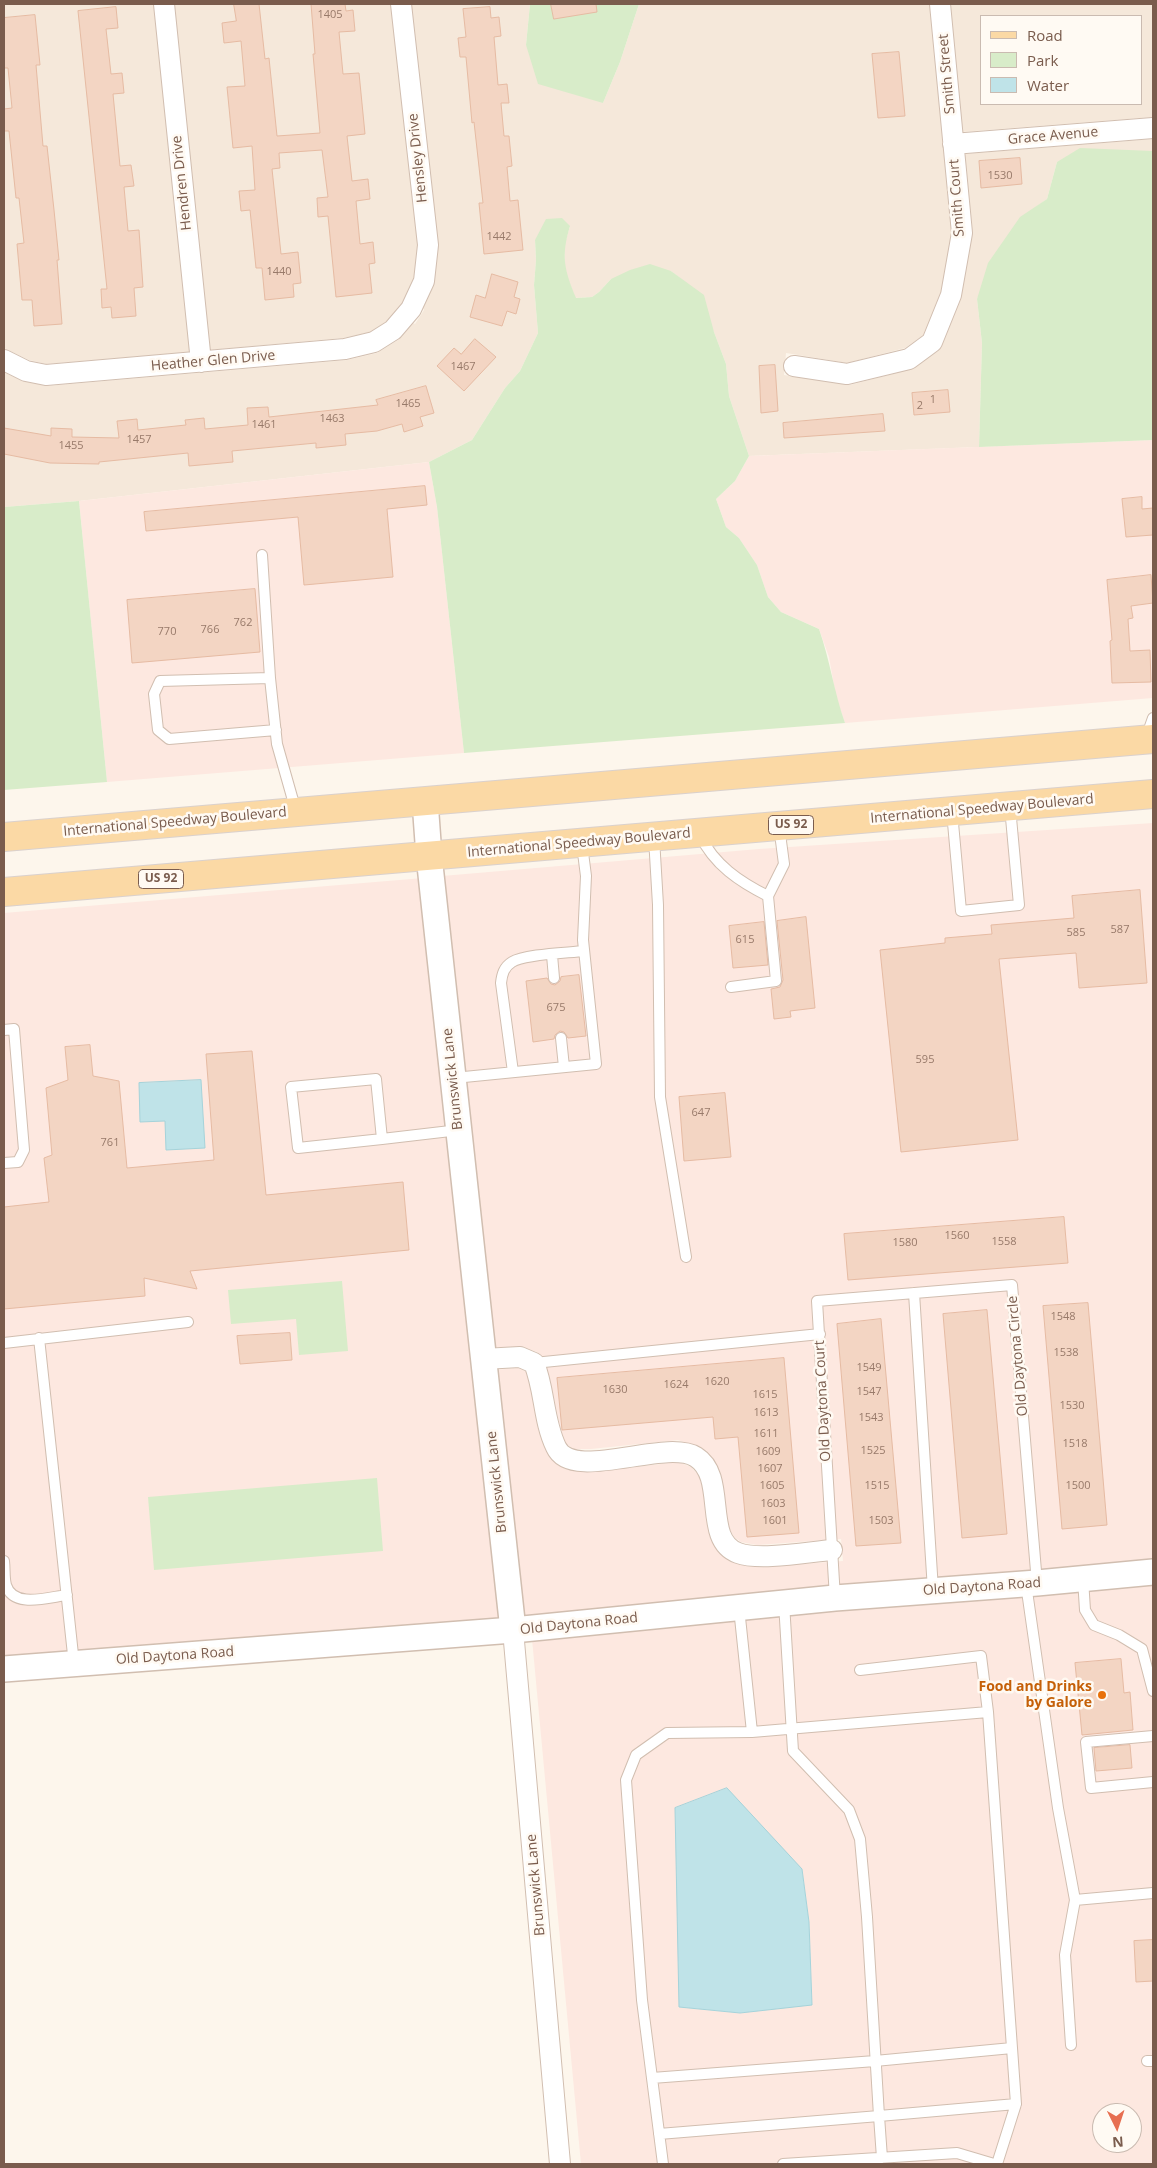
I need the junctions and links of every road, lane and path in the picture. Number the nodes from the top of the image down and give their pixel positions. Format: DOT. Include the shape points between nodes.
graph roads {
  1 [pos="164,4"];
  2 [pos="401,4"];
  3 [pos="940,4"];
  4 [pos="1153,128"];
  5 [pos="954,144"];
  6 [pos="411,309"];
  7 [pos="4,360"];
  8 [pos="201,362"];
  9 [pos="794,366"];
  10 [pos="262,555"];
  11 [pos="270,678"];
  12 [pos="276,730"];
  13 [pos="1151,732"];
  14 [pos="1153,794"];
  15 [pos="425,801"];
  16 [pos="1010,806"];
  17 [pos="296,812"];
  18 [pos="952,812"];
  19 [pos="780,826"];
  20 [pos="698,833"];
  21 [pos="4,837"];
  22 [pos="654,837"];
  23 [pos="582,843"];
  24 [pos="429,856"];
  25 [pos="4,892"];
  26 [pos="768,896"];
  27 [pos="584,951"];
  28 [pos="552,955"];
  29 [pos="554,978"];
  30 [pos="731,987"];
  31 [pos="4,1030"];
  32 [pos="561,1038"];
  33 [pos="564,1067"];
  34 [pos="513,1072"];
  35 [pos="453,1078"];
  36 [pos="459,1130"];
  37 [pos="382,1139"];
  38 [pos="4,1163"];
  39 [pos="686,1257"];
  40 [pos="914,1293"];
  41 [pos="188,1322"];
  42 [pos="820,1334"];
  43 [pos="39,1338"];
  44 [pos="4,1343"];
  45 [pos="483,1359"];
  46 [pos="534,1362"];
  47 [pos="832,1550"];
  48 [pos="4,1561"];
  49 [pos="1153,1572"];
  50 [pos="1083,1579"];
  51 [pos="1032,1584"];
  52 [pos="933,1590"];
  53 [pos="67,1595"];
  54 [pos="835,1598"];
  55 [pos="784,1603"];
  56 [pos="739,1608"];
  57 [pos="513,1630"];
  58 [pos="74,1664"];
  59 [pos="4,1669"];
  60 [pos="860,1670"];
  61 [pos="1153,1691"];
  62 [pos="988,1712"];
  63 [pos="793,1729"];
  64 [pos="752,1732"];
  65 [pos="1153,1736"];
  66 [pos="1153,1782"];
  67 [pos="1153,1893"];
  68 [pos="1075,1900"];
  69 [pos="1071,2045"];
  70 [pos="1012,2048"];
  71 [pos="875,2061"];
  72 [pos="652,2078"];
  73 [pos="1016,2104"];
  74 [pos="879,2116"];
  75 [pos="659,2134"];
  76 [pos="882,2158"];
  77 [pos="560,2164"];
  78 [pos="663,2164"];
  79 [pos="783,2164"];
  80 [pos="995,2164"];
  1 -- 8 [label="street, Hendren Drive"];
  2 -- 6 [label="street, Hensley Drive" via="428,245 424,281"];
  3 -- 5 [label="street, Smith Street"];
  4 -- 5 [label="street, Grace Avenue"];
  5 -- 9 [label="street, Smith Court" via="962,233 951,295 932,342 909,359 847,374"];
  6 -- 8 [label="street, Heather Glen Drive" via="393,330 374,342 345,349"];
  7 -- 8 [label="street, Heather Glen Drive" via="26,371 46,375"];
  10 -- 11 [label="lane"];
  11 -- 12 [label="lane"];
  11 -- 12 [label="lane" via="160,681 154,694 158,730 169,740"];
  12 -- 17 [label="lane"];
  13 -- 15 [label="main road, International Speedway Boulevard"];
  14 -- 16 [label="main road, International Speedway Boulevard / US 92"];
  15 -- 17 [label="main road, International Speedway Boulevard"];
  15 -- 24 [label="street, Brunswick Lane"];
  16 -- 18 [label="main road, International Speedway Boulevard / US 92"];
  16 -- 18 [label="lane" via="1019,905 961,911"];
  17 -- 21 [label="main road, International Speedway Boulevard"];
  18 -- 19 [label="main road, International Speedway Boulevard / US 92"];
  19 -- 20 [label="main road, International Speedway Boulevard / US 92"];
  19 -- 26 [label="lane" via="784,864"];
  20 -- 22 [label="main road, International Speedway Boulevard / US 92"];
  20 -- 26 [label="lane" via="708,852 742,883"];
  22 -- 23 [label="main road, International Speedway Boulevard / US 92"];
  22 -- 39 [label="lane" via="660,1097"];
  23 -- 24 [label="main road, International Speedway Boulevard / US 92"];
  23 -- 27 [label="lane" via="586,876"];
  24 -- 25 [label="main road, International Speedway Boulevard / US 92"];
  24 -- 35 [label="street, Brunswick Lane"];
  26 -- 30 [label="lane" via="776,980"];
  27 -- 28 [label="lane"];
  27 -- 33 [label="lane" via="596,1064"];
  28 -- 29 [label="lane"];
  28 -- 34 [label="lane" via="512,962 502,972"];
  31 -- 38 [label="lane" via="14,1029 24,1150 18,1162"];
  32 -- 33 [label="lane"];
  33 -- 34 [label="lane"];
  34 -- 35 [label="lane"];
  35 -- 36 [label="street, Brunswick Lane"];
  36 -- 37 [label="lane"];
  36 -- 45 [label="street, Brunswick Lane"];
  37 -- 37 [label="lane" via="376,1079 291,1087 298,1148"];
  40 -- 42 [label="lane, Old Daytona Court" via="817,1301"];
  40 -- 51 [label="lane, Old Daytona Circle" via="1012,1285"];
  40 -- 52 [label="lane"];
  41 -- 43 [label="lane"];
  42 -- 46 [label="lane"];
  42 -- 47 [label="lane, Old Daytona Court"];
  43 -- 44 [label="lane"];
  43 -- 53 [label="lane"];
  45 -- 46 [label="street" via="520,1357"];
  45 -- 57 [label="street, Brunswick Lane"];
  46 -- 47 [label="street" via="556,1449 570,1460 591,1461 679,1451 695,1457 711,1473 719,1530 737,1553 757,1556"];
  47 -- 54 [label="lane, Old Daytona Court"];
  48 -- 53 [label="lane" via="6,1586 13,1596 21,1600"];
  49 -- 50 [label="street, Old Daytona Road"];
  50 -- 51 [label="street, Old Daytona Road"];
  50 -- 61 [label="lane" via="1085,1610 1094,1625 1142,1649"];
  51 -- 52 [label="street, Old Daytona Road"];
  51 -- 68 [label="lane" via="1058,1808"];
  52 -- 54 [label="street, Old Daytona Road"];
  53 -- 58 [label="lane"];
  54 -- 55 [label="street, Old Daytona Road"];
  55 -- 56 [label="street, Old Daytona Road"];
  55 -- 63 [label="lane"];
  56 -- 57 [label="street, Old Daytona Road"];
  56 -- 64 [label="lane"];
  57 -- 58 [label="street, Old Daytona Road"];
  57 -- 77 [label="street, Brunswick Lane"];
  58 -- 59 [label="street, Old Daytona Road"];
  60 -- 62 [label="lane" via="981,1656"];
  62 -- 63 [label="lane"];
  62 -- 70 [label="lane"];
  63 -- 64 [label="lane"];
  63 -- 71 [label="lane" via="794,1751 848,1810 860,1839"];
  64 -- 72 [label="lane" via="667,1733 636,1755 626,1780 642,2000"];
  65 -- 66 [label="lane" via="1086,1742 1090,1788"];
  67 -- 68 [label="lane"];
  68 -- 69 [label="lane" via="1065,1955"];
  70 -- 71 [label="lane"];
  70 -- 73 [label="lane"];
  71 -- 72 [label="lane"];
  71 -- 74 [label="lane"];
  72 -- 75 [label="lane"];
  73 -- 74 [label="lane"];
  73 -- 80 [label="lane"];
  74 -- 75 [label="lane"];
  74 -- 76 [label="lane"];
  75 -- 78 [label="lane"];
  76 -- 79 [label="lane"];
  76 -- 80 [label="lane" via="957,2153"];
}
